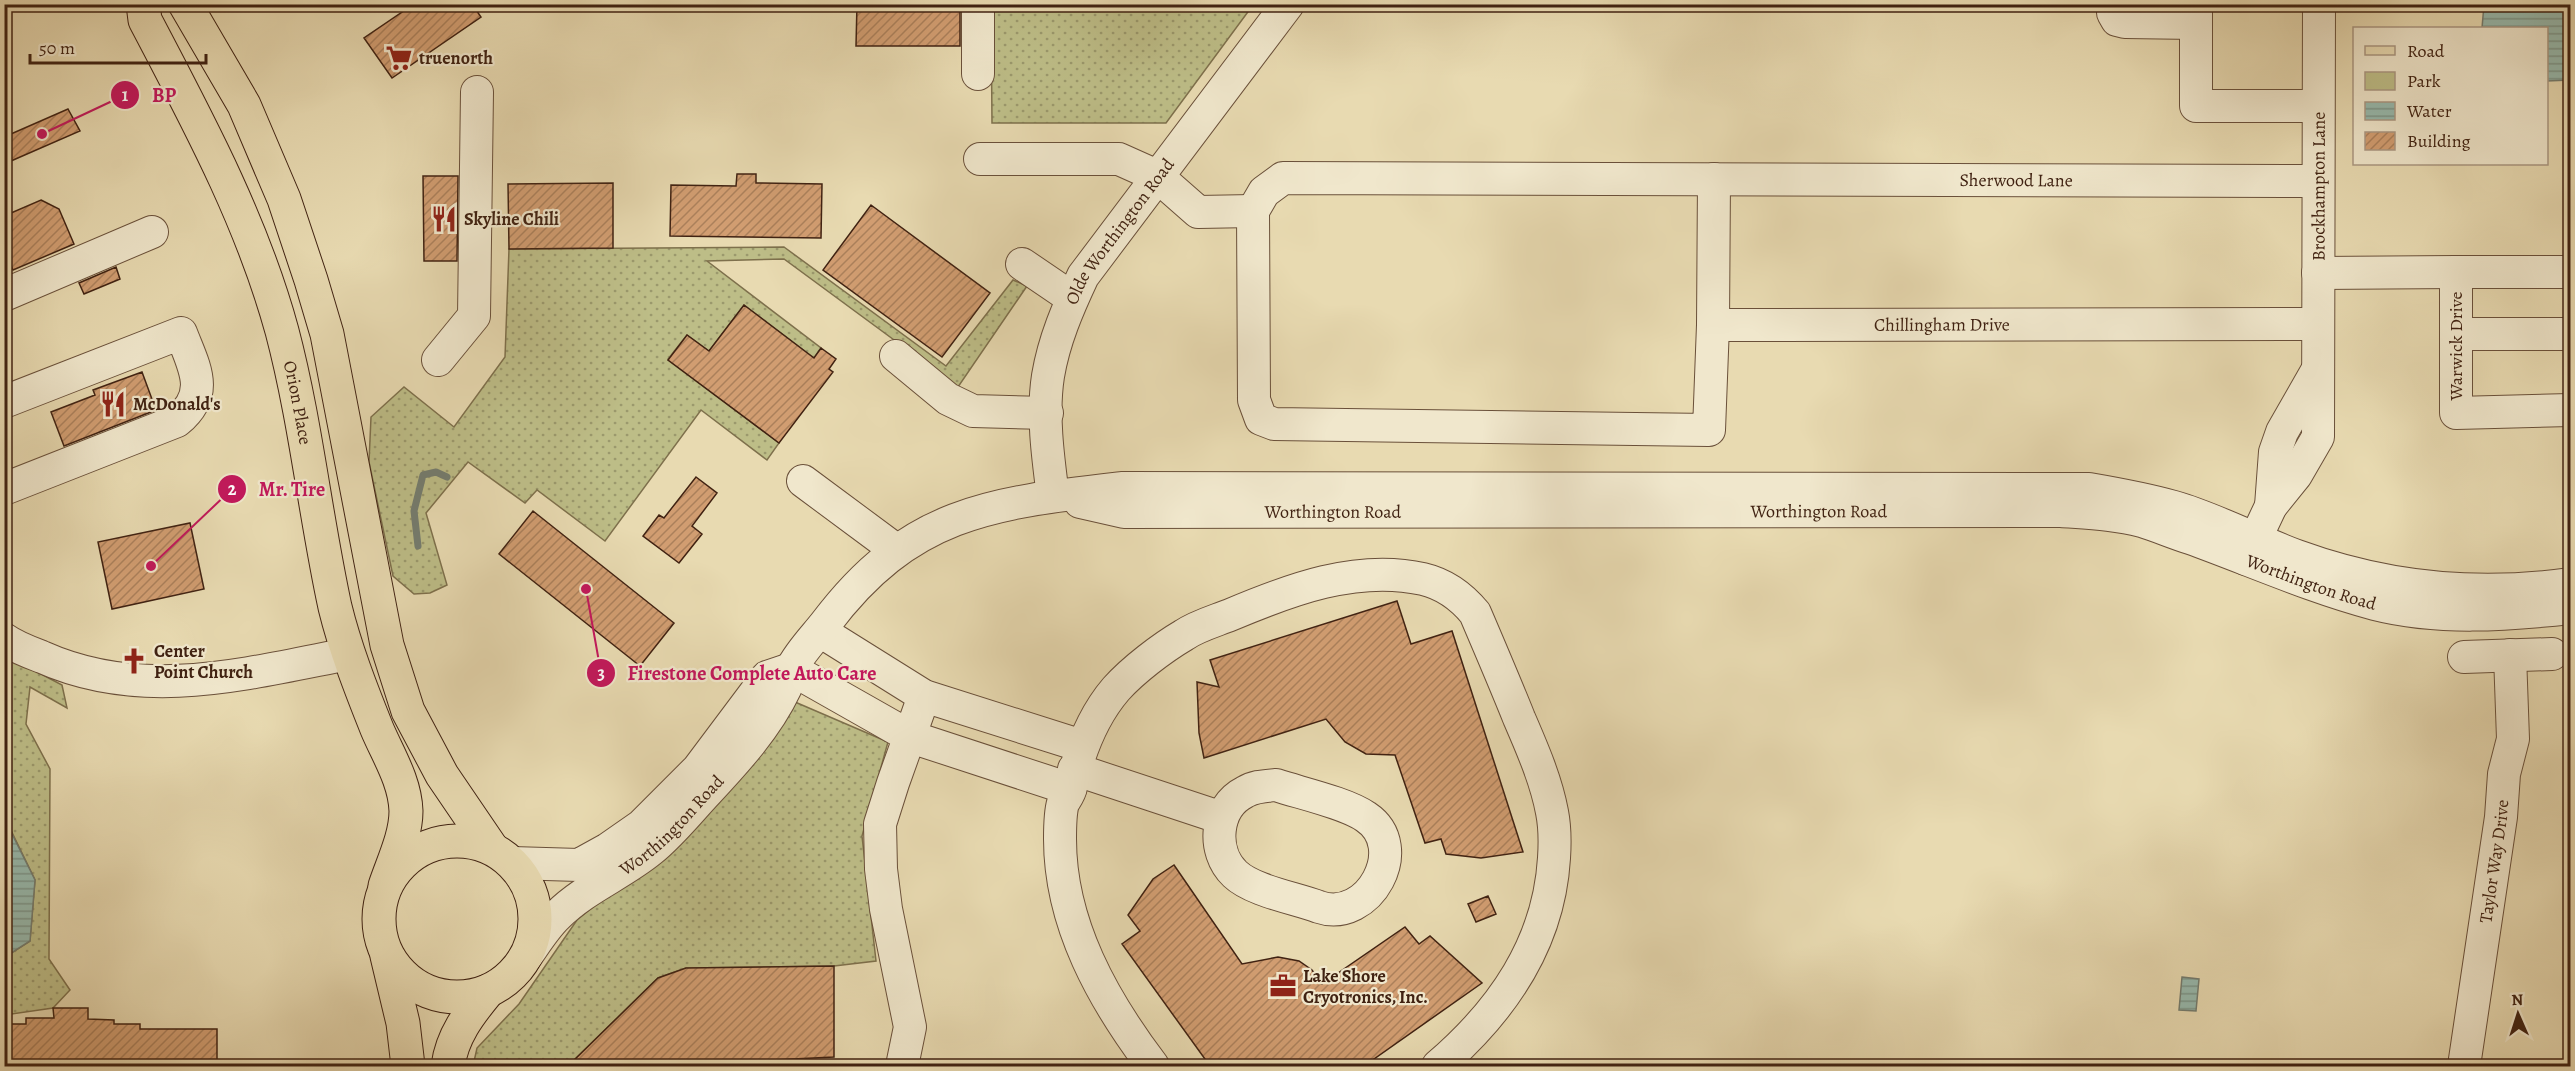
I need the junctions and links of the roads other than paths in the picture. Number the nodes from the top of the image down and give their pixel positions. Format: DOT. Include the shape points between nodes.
graph roads {
  1 [pos="143,4"];
  2 [pos="185,4"];
  3 [pos="978,4"];
  4 [pos="1288,4"];
  5 [pos="2113,4"];
  6 [pos="2319,4"];
  7 [pos="2196,14"];
  8 [pos="978,74"];
  9 [pos="477,92"];
  10 [pos="2318,106"];
  11 [pos="980,159"];
  12 [pos="1157,176"];
  13 [pos="1714,179"];
  14 [pos="2318,181"];
  15 [pos="1253,211"];
  16 [pos="152,232"];
  17 [pos="1022,264"];
  18 [pos="2456,272"];
  19 [pos="2571,272"];
  20 [pos="2318,273"];
  21 [pos="4,295"];
  22 [pos="1072,298"];
  23 [pos="2318,324"];
  24 [pos="1713,325"];
  25 [pos="2456,334"];
  26 [pos="2571,334"];
  27 [pos="896,356"];
  28 [pos="438,360"];
  29 [pos="4,402"];
  30 [pos="2571,410"];
  31 [pos="1047,413"];
  32 [pos="803,481"];
  33 [pos="4,489"];
  34 [pos="1053,496"];
  35 [pos="896,550"];
  36 [pos="2251,550"];
  37 [pos="2571,584"];
  38 [pos="2571,608"];
  39 [pos="820,631"];
  40 [pos="4,639"];
  41 [pos="348,654"];
  42 [pos="2552,654"];
  43 [pos="2510,655"];
  44 [pos="2464,657"];
  45 [pos="791,669"];
  46 [pos="924,696"];
  47 [pos="911,736"];
  48 [pos="1075,768"];
  49 [pos="442,775"];
  50 [pos="1222,818"];
  51 [pos="501,855"];
  52 [pos="385,886"];
  53 [pos="387,954"];
  54 [pos="525,958"];
  55 [pos="488,991"];
  56 [pos="408,1066"];
  57 [pos="448,1066"];
  58 [pos="902,1066"];
  59 [pos="1152,1066"];
  60 [pos="1438,1066"];
  61 [pos="2464,1066"];
  1 -- 41 [label="main road, Orion Place" via="145,20 219,162 282,330"];
  2 -- 49 [label="main road" via="244,105 285,199 327,334 387,645 408,711"];
  3 -- 8 [label="street"];
  4 -- 12 [label="street, Olde Worthington Road"];
  5 -- 7 [label="street" via="2117,20 2125,22"];
  6 -- 10 [label="street, Brockhampton Lane"];
  7 -- 10 [label="street" via="2196,106"];
  9 -- 28 [label="street" via="474,316"];
  10 -- 14 [label="street, Brockhampton Lane"];
  11 -- 12 [label="street" via="1119,159"];
  12 -- 15 [label="street" via="1198,212"];
  12 -- 22 [label="street, Olde Worthington Road" via="1083,276"];
  13 -- 14 [label="street, Sherwood Lane"];
  13 -- 15 [label="street, Sherwood Lane" via="1283,178 1264,192"];
  13 -- 24 [label="street"];
  14 -- 20 [label="street, Brockhampton Lane"];
  15 -- 24 [label="street" via="1254,400 1261,419 1274,424 1709,430"];
  16 -- 21 [label="street"];
  17 -- 22 [label="street"];
  18 -- 19 [label="street, Warwick Drive"];
  18 -- 20 [label="street, Warwick Drive"];
  18 -- 25 [label="street, Warwick Drive"];
  20 -- 23 [label="street, Brockhampton Lane"];
  22 -- 31 [label="street, Olde Worthington Road" via="1056,340"];
  23 -- 24 [label="street, Chillingham Drive"];
  23 -- 36 [label="street, Brockhampton Lane" via="2319,368 2282,432 2275,453 2271,506"];
  25 -- 26 [label="street"];
  25 -- 30 [label="street, Warwick Drive" via="2456,413"];
  27 -- 31 [label="street" via="948,399 973,411"];
  29 -- 33 [label="street" via="181,333 198,386 188,412 177,421"];
  31 -- 34 [label="street, Olde Worthington Road"];
  32 -- 35 [label="street"];
  34 -- 35 [label="street, Worthington Road" via="963,515"];
  34 -- 36 [label="street, Worthington Road" via="1124,512 2061,511 2143,521"];
  35 -- 39 [label="street, Worthington Road" via="840,604"];
  36 -- 37 [label="street, Worthington Road" via="2435,589 2525,590"];
  36 -- 38 [label="street, Worthington Road" via="2330,591 2378,604 2476,615"];
  39 -- 45 [label="street, Worthington Road"];
  39 -- 46 [label="street"];
  40 -- 41 [label="street" via="58,665 94,676 139,682 202,680"];
  41 -- 49 [label="main road" via="366,666 388,712 414,747"];
  41 -- 52 [label="main road, Orion Place" via="401,783 406,810 404,830"];
  42 -- 43 [label="street"];
  43 -- 44 [label="street"];
  43 -- 61 [label="street, Taylor Way Drive" via="2513,739 2504,774"];
  45 -- 47 [label="street"];
  45 -- 51 [label="street, Worthington Road" via="767,677 698,769 666,803 624,838 579,865"];
  45 -- 54 [label="street, Worthington Road" via="772,710 722,776 651,850 557,916"];
  46 -- 47 [label="street"];
  46 -- 48 [label="street"];
  47 -- 48 [label="street"];
  47 -- 58 [label="street" via="880,824 886,909 910,1028"];
  48 -- 50 [label="street"];
  48 -- 59 [label="street" via="1063,805 1060,838 1062,876 1075,932 1105,995"];
  48 -- 60 [label="street" via="1097,717 1117,689 1184,634 1287,591 1359,575 1403,575 1425,580 1462,597 1475,613 1538,763 1553,813 1555,840 1549,900 1538,937 1518,976 1491,1013"];
  49 -- 51 [label="main road"];
  50 -- 50 [label="street" via="1219,838 1223,857 1235,874 1251,884 1327,909 1346,907 1363,899 1377,885 1384,867 1385,848 1379,830 1366,817 1276,785 1243,792"];
  51 -- 52 [label="main road" via="465,840 438,842 416,851 398,866"];
  51 -- 54 [label="main road" via="528,885 535,910 534,935"];
  52 -- 53 [label="main road" via="379,908 379,932"];
  53 -- 55 [label="main road" via="400,973 419,987 441,995 465,997"];
  53 -- 56 [label="main road" via="403,1023"];
  54 -- 55 [label="main road" via="509,978"];
  55 -- 57 [label="main road" via="460,1028"];
}
